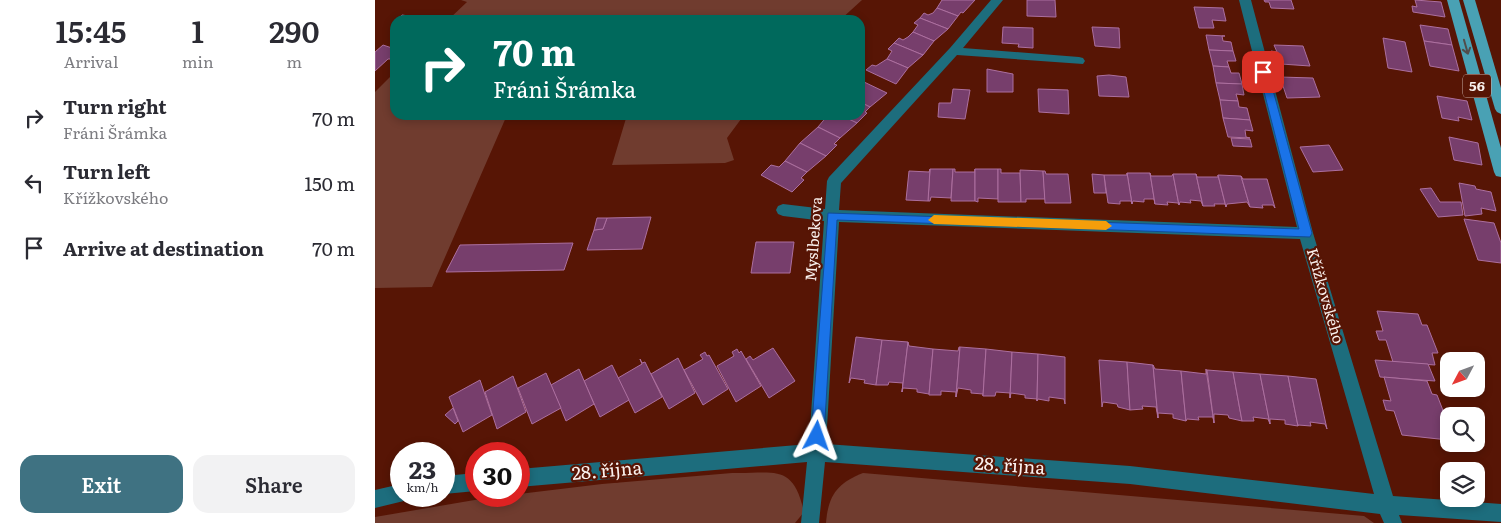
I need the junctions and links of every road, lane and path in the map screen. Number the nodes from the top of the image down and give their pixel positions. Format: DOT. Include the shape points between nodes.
graph roads {
  1 [pos="997,0"];
  2 [pos="1245,0"];
  3 [pos="1453,0"];
  4 [pos="1469,0"];
  5 [pos="954,51"];
  6 [pos="1079,61"];
  7 [pos="1501,109"];
  8 [pos="1501,172"];
  9 [pos="783,210"];
  10 [pos="832,216"];
  11 [pos="1306,233"];
  12 [pos="817,452"];
  13 [pos="530,477"];
  14 [pos="390,496"];
  15 [pos="375,499"];
  16 [pos="1386,505"];
  17 [pos="1501,513"];
  18 [pos="810,523"];
  19 [pos="1393,523"];
  1 -- 5 [label="street, Myslbekova"];
  2 -- 11 [label="street, Křížkovského"];
  3 -- 8 [label="main road, 56, one-way"];
  4 -- 7 [label="main road, 56"];
  5 -- 6 [label="street"];
  5 -- 10 [label="street, Myslbekova" via="834,181"];
  9 -- 10 [label="street"];
  10 -- 11 [label="street"];
  10 -- 12 [label="street, Myslbekova"];
  11 -- 16 [label="street, Křížkovského"];
  12 -- 13 [label="street, 28. října"];
  12 -- 16 [label="street, 28. října" via="1130,475"];
  12 -- 18 [label="street, Myslbekova"];
  14 -- 15 [label="street"];
  16 -- 17 [label="street, 28. října"];
  16 -- 19 [label="street, Křížkovského"];
}
